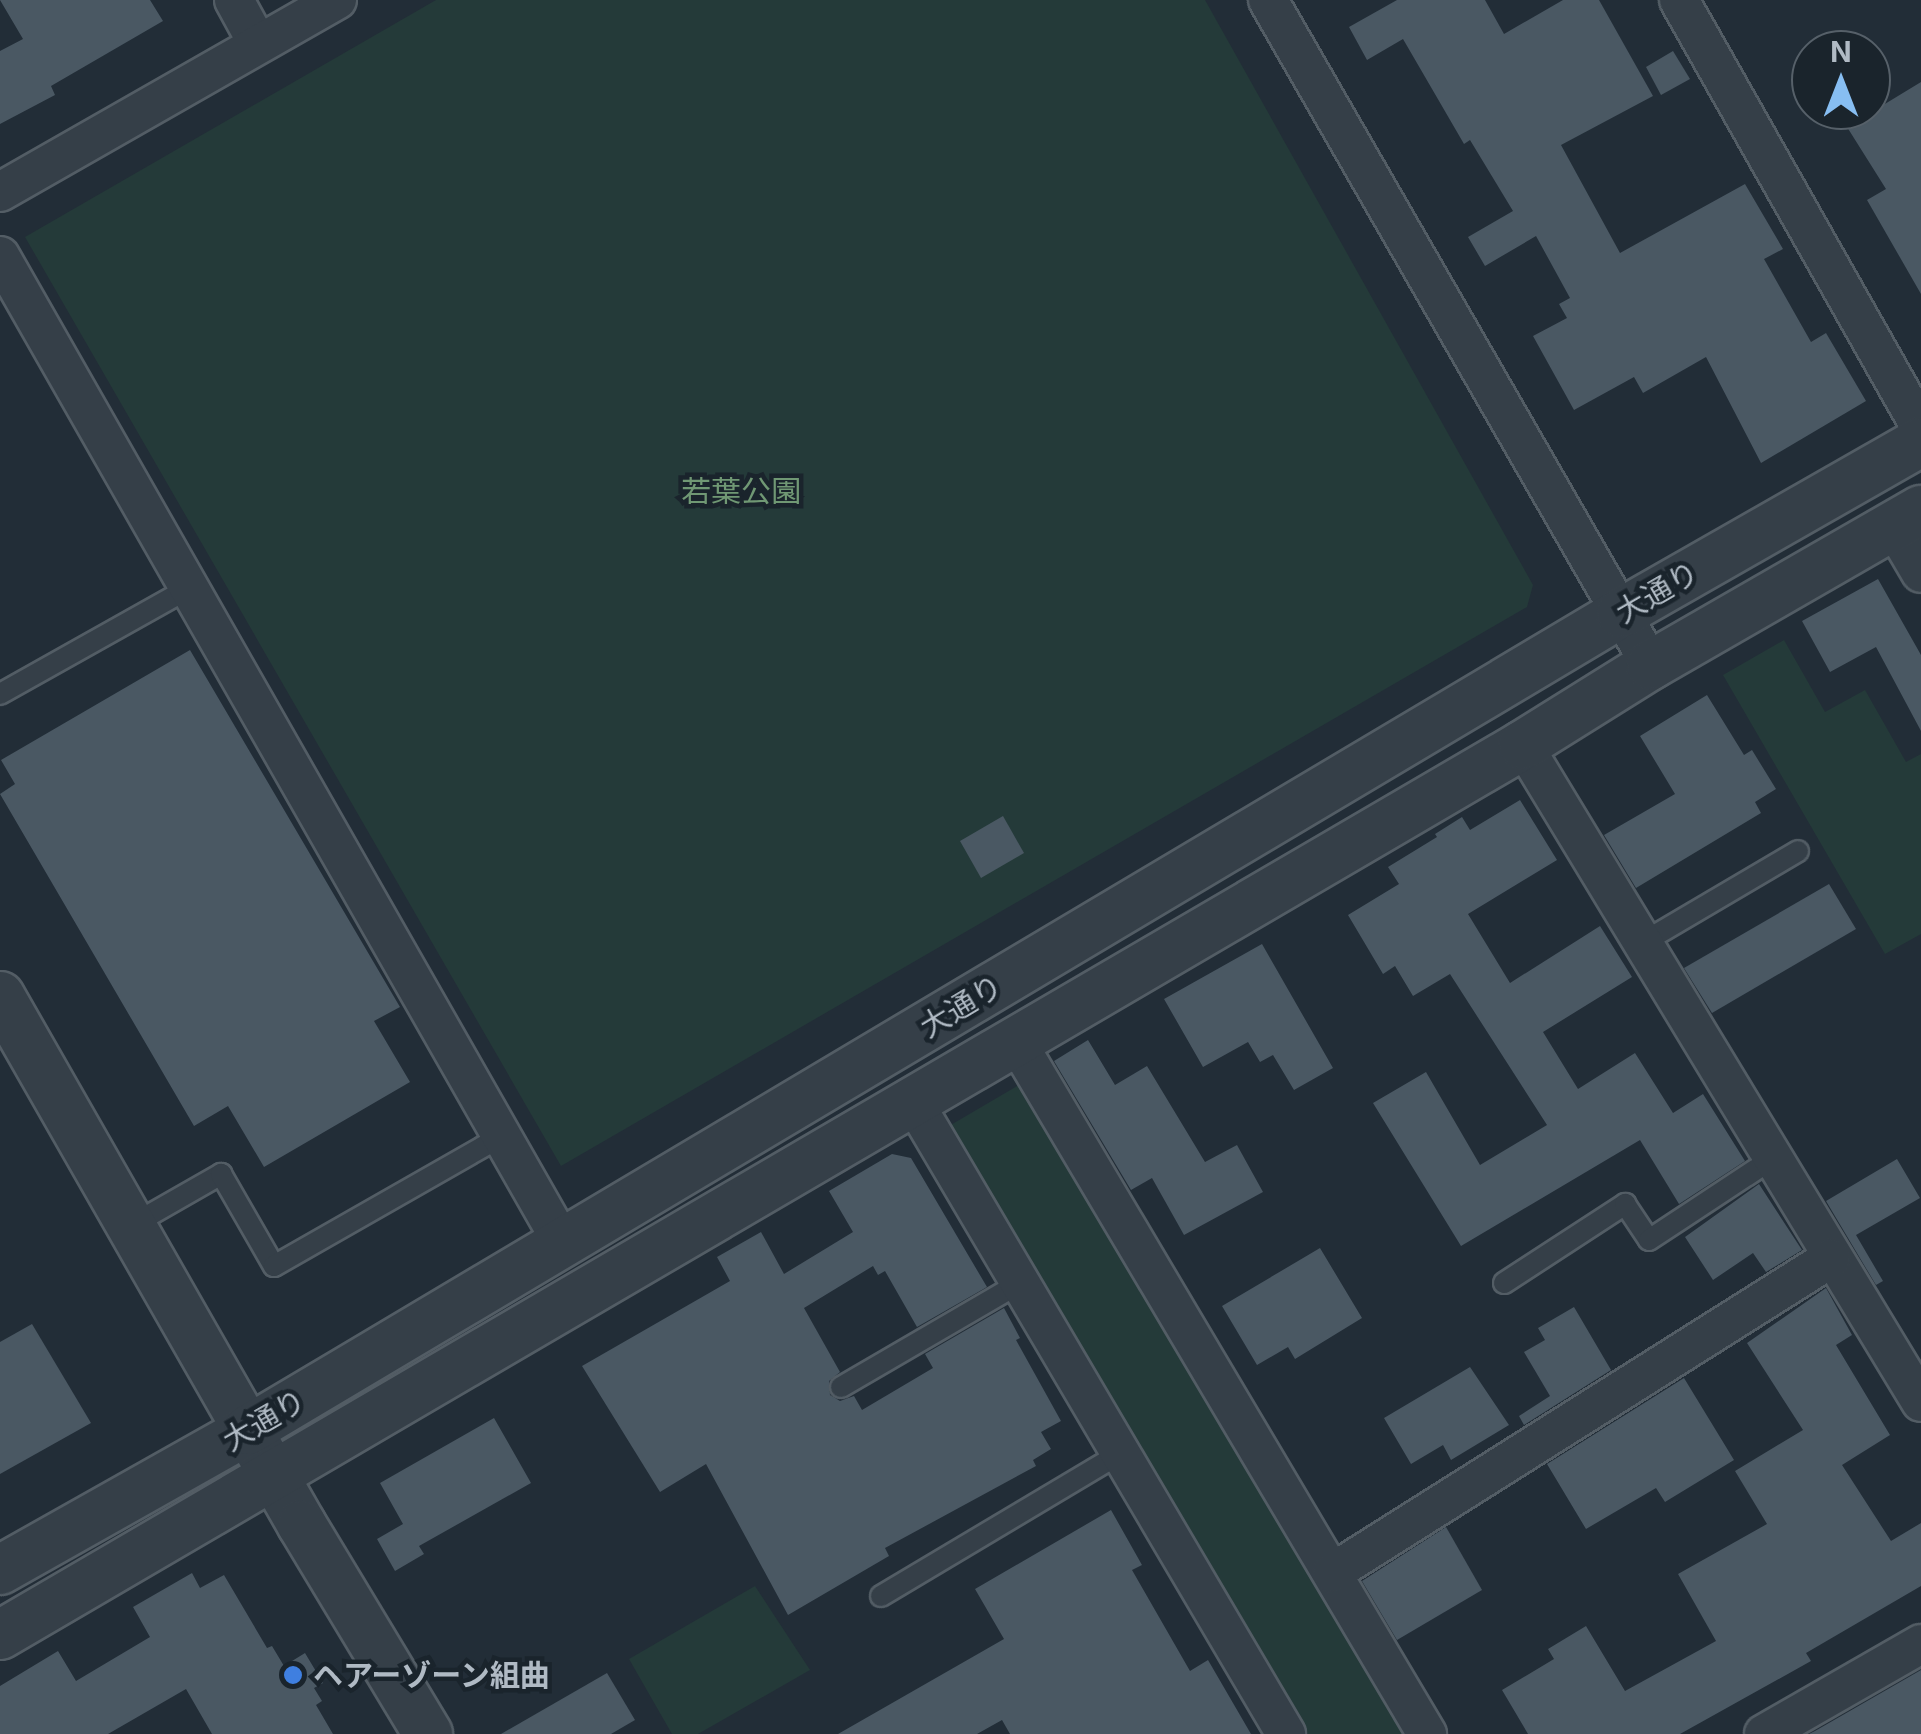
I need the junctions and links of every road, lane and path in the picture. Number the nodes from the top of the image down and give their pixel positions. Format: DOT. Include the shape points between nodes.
graph roads {
  1 [pos="234,0"];
  2 [pos="337,0"];
  3 [pos="1268,0"];
  4 [pos="1678,0"];
  5 [pos="258,44"];
  6 [pos="0,192"];
  7 [pos="0,256"];
  8 [pos="1921,428"];
  9 [pos="1921,442"];
  10 [pos="1908,519"];
  11 [pos="1921,573"];
  12 [pos="190,588"];
  13 [pos="1620,613"];
  14 [pos="1651,664"];
  15 [pos="0,694"];
  16 [pos="1523,746"];
  17 [pos="1798,851"];
  18 [pos="1642,942"];
  19 [pos="0,996"];
  20 [pos="1016,1041"];
  21 [pos="913,1102"];
  22 [pos="502,1136"];
  23 [pos="1772,1158"];
  24 [pos="132,1225"];
  25 [pos="563,1244"];
  26 [pos="1831,1258"];
  27 [pos="1020,1283"];
  28 [pos="1504,1283"];
  29 [pos="841,1387"];
  30 [pos="1921,1402"];
  31 [pos="248,1430"];
  32 [pos="1121,1453"];
  33 [pos="274,1476"];
  34 [pos="0,1570"];
  35 [pos="1332,1573"];
  36 [pos="881,1596"];
  37 [pos="0,1635"];
  38 [pos="1921,1644"];
  39 [pos="428,1734"];
  40 [pos="1286,1734"];
  41 [pos="1428,1734"];
  42 [pos="1764,1734"];
  1 -- 5 [label="street"];
  2 -- 5 [label="street"];
  3 -- 13 [label="street"];
  4 -- 8 [label="street"];
  5 -- 6 [label="street"];
  7 -- 12 [label="street"];
  9 -- 13 [label="street, 大通り"];
  10 -- 11 [label="street"];
  10 -- 14 [label="street, 大通り"];
  12 -- 15 [label="lane"];
  12 -- 22 [label="street"];
  13 -- 14 [label="street"];
  13 -- 25 [label="street, 大通り"];
  14 -- 16 [label="street, 大通り"];
  16 -- 18 [label="street"];
  16 -- 20 [label="street, 大通り"];
  17 -- 18 [label="lane"];
  18 -- 23 [label="street"];
  19 -- 24 [label="street"];
  20 -- 21 [label="street, 大通り"];
  20 -- 35 [label="street"];
  21 -- 27 [label="street"];
  21 -- 33 [label="street, 大通り"];
  22 -- 24 [label="lane" via="274,1266 221,1174"];
  22 -- 25 [label="street"];
  23 -- 26 [label="street"];
  23 -- 28 [label="lane" via="1649,1240 1625,1204"];
  24 -- 31 [label="street"];
  25 -- 31 [label="street, 大通り"];
  26 -- 30 [label="street"];
  26 -- 35 [label="street"];
  27 -- 29 [label="lane"];
  27 -- 32 [label="street"];
  31 -- 33 [label="street"];
  31 -- 34 [label="street, 大通り"];
  32 -- 36 [label="lane"];
  32 -- 40 [label="street"];
  33 -- 37 [label="street, 大通り"];
  33 -- 39 [label="street"];
  35 -- 41 [label="street"];
  38 -- 42 [label="street"];
}
